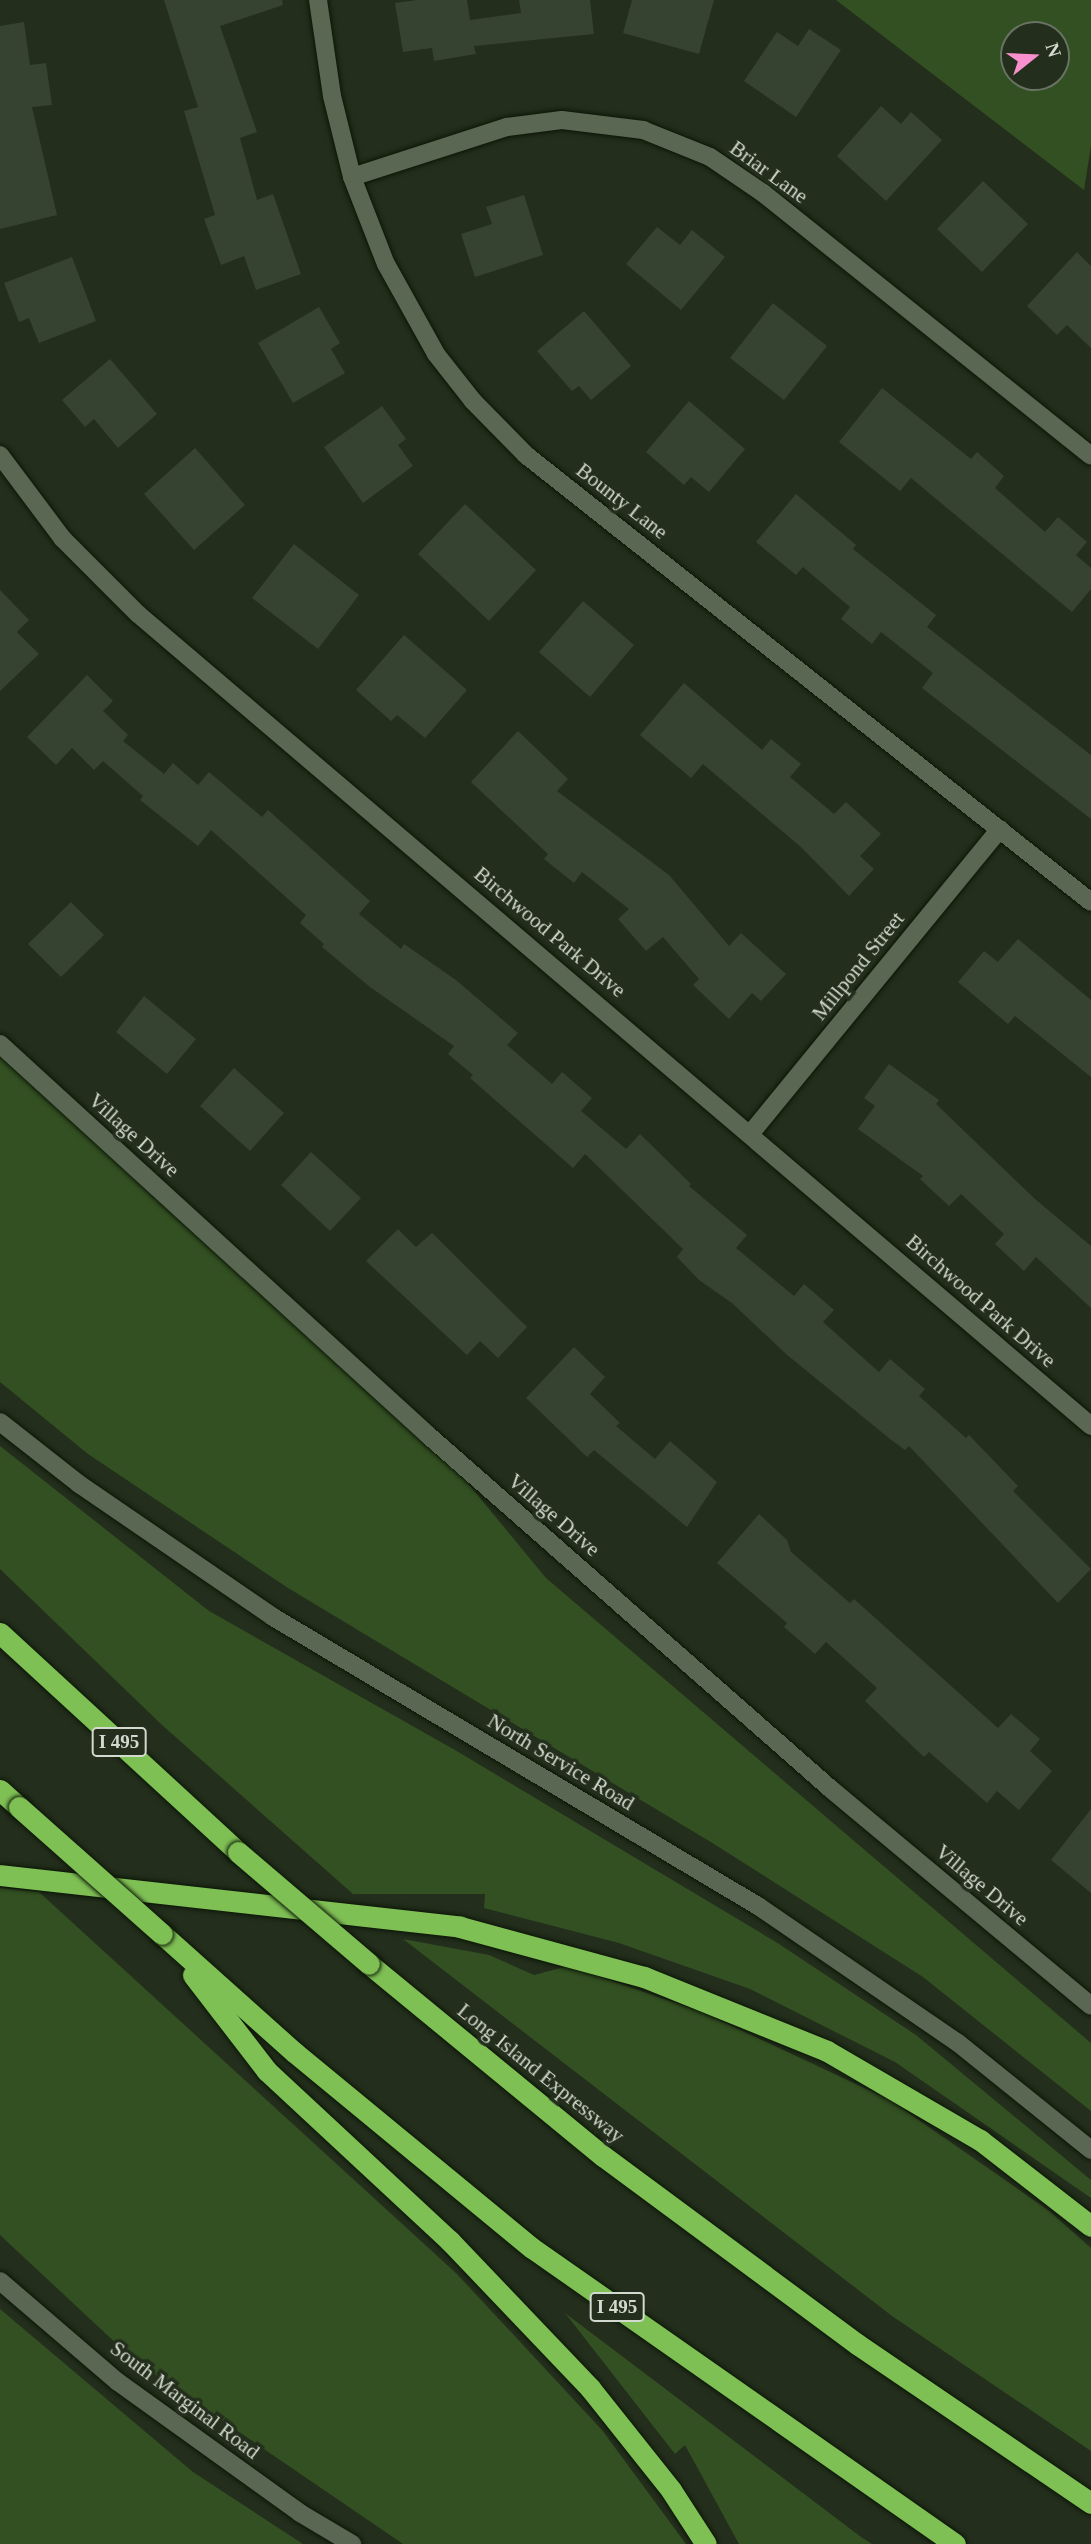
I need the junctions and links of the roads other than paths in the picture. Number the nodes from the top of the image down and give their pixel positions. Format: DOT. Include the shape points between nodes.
graph roads {
  1 [pos="318,0"];
  2 [pos="352,177"];
  3 [pos="0,455"];
  4 [pos="1091,456"];
  5 [pos="1000,829"];
  6 [pos="1091,902"];
  7 [pos="0,1044"];
  8 [pos="751,1133"];
  9 [pos="0,1422"];
  10 [pos="1091,1426"];
  11 [pos="0,1633"];
  12 [pos="0,1790"];
  13 [pos="0,1875"];
  14 [pos="162,1934"];
  15 [pos="1091,2006"];
  16 [pos="1091,2150"];
  17 [pos="1091,2226"];
  18 [pos="0,2281"];
  19 [pos="1091,2503"];
  20 [pos="352,2544"];
  21 [pos="706,2544"];
  22 [pos="955,2544"];
  1 -- 2 [label="street, Bounty Lane" via="332,96"];
  2 -- 4 [label="street, Briar Lane" via="507,127 562,120 643,130 710,157 763,193"];
  2 -- 5 [label="street, Bounty Lane" via="386,264 436,354 526,455"];
  3 -- 8 [label="street, Birchwood Park Drive" via="62,538 138,614"];
  5 -- 6 [label="street, Bounty Lane"];
  5 -- 8 [label="street, Millpond Street"];
  7 -- 15 [label="street, Village Drive" via="438,1444 832,1790"];
  8 -- 10 [label="street, Birchwood Park Drive"];
  9 -- 16 [label="street, North Service Road" via="79,1484 273,1617 758,1906 958,2043"];
  11 -- 19 [label="highway, Long Island Expressway / I 495, bridge" via="238,1852 369,1964 658,2196 857,2344"];
  12 -- 14 [label="highway, I 495, bridge"];
  13 -- 17 [label="highway" via="460,1927 644,1978 827,2051 981,2140"];
  14 -- 21 [label="highway" via="267,2071 450,2241 590,2388 671,2490"];
  14 -- 22 [label="highway, I 495" via="294,2052 532,2248"];
  18 -- 20 [label="street, South Marginal Road" via="118,2382 300,2513"];
}
